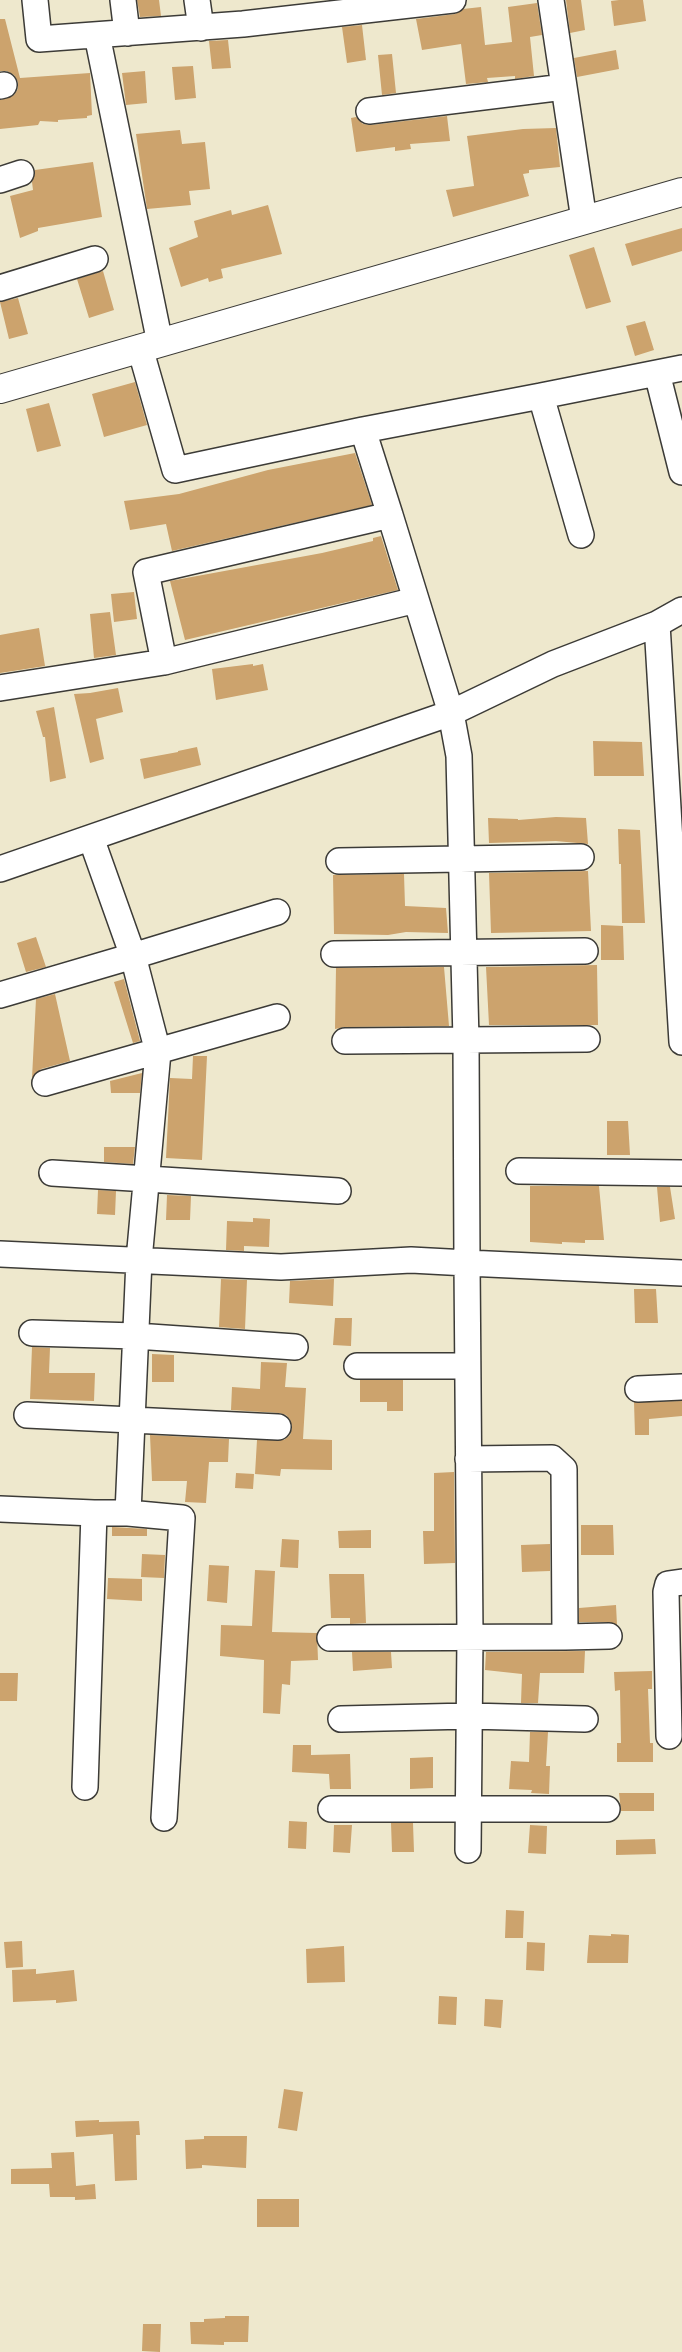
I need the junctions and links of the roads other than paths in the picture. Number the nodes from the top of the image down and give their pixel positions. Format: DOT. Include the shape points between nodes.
graph roads {
  1 [pos="35,0"];
  2 [pos="123,0"];
  3 [pos="198,0"];
  4 [pos="453,0"];
  5 [pos="552,0"];
  6 [pos="348,6"];
  7 [pos="276,11"];
  8 [pos="201,28"];
  9 [pos="127,33"];
  10 [pos="97,35"];
  11 [pos="564,87"];
  12 [pos="370,111"];
  13 [pos="682,192"];
  14 [pos="584,220"];
  15 [pos="95,259"];
  16 [pos="0,288"];
  17 [pos="150,346"];
  18 [pos="682,368"];
  19 [pos="657,373"];
  20 [pos="0,389"];
  21 [pos="541,396"];
  22 [pos="363,430"];
  23 [pos="682,472"];
  24 [pos="390,515"];
  25 [pos="580,535"];
  26 [pos="416,600"];
  27 [pos="682,610"];
  28 [pos="657,624"];
  29 [pos="164,662"];
  30 [pos="0,688"];
  31 [pos="450,714"];
  32 [pos="92,838"];
  33 [pos="581,857"];
  34 [pos="462,859"];
  35 [pos="339,861"];
  36 [pos="0,869"];
  37 [pos="277,912"];
  38 [pos="585,951"];
  39 [pos="465,952"];
  40 [pos="334,954"];
  41 [pos="133,956"];
  42 [pos="680,968"];
  43 [pos="0,995"];
  44 [pos="277,1017"];
  45 [pos="587,1039"];
  46 [pos="345,1041"];
  47 [pos="466,1041"];
  48 [pos="682,1042"];
  49 [pos="158,1052"];
  50 [pos="45,1083"];
  51 [pos="519,1171"];
  52 [pos="52,1173"];
  53 [pos="682,1173"];
  54 [pos="147,1180"];
  55 [pos="338,1191"];
  56 [pos="0,1254"];
  57 [pos="139,1260"];
  58 [pos="467,1263"];
  59 [pos="682,1273"];
  60 [pos="32,1333"];
  61 [pos="136,1336"];
  62 [pos="295,1347"];
  63 [pos="357,1366"];
  64 [pos="467,1366"];
  65 [pos="682,1387"];
  66 [pos="638,1389"];
  67 [pos="27,1415"];
  68 [pos="132,1419"];
  69 [pos="278,1427"];
  70 [pos="468,1458"];
  71 [pos="0,1509"];
  72 [pos="94,1513"];
  73 [pos="128,1513"];
  74 [pos="682,1582"];
  75 [pos="470,1636"];
  76 [pos="609,1636"];
  77 [pos="565,1637"];
  78 [pos="330,1638"];
  79 [pos="469,1716"];
  80 [pos="342,1719"];
  81 [pos="586,1719"];
  82 [pos="669,1736"];
  83 [pos="85,1787"];
  84 [pos="331,1809"];
  85 [pos="468,1809"];
  86 [pos="607,1809"];
  87 [pos="164,1818"];
  88 [pos="468,1850"];
  1 -- 10 [label="street" via="39,39"];
  2 -- 9 [label="street"];
  3 -- 8 [label="street"];
  4 -- 6 [label="street"];
  5 -- 11 [label="street"];
  6 -- 7 [label="street"];
  7 -- 8 [label="street"];
  8 -- 9 [label="street"];
  9 -- 10 [label="street"];
  10 -- 17 [label="street"];
  11 -- 12 [label="street"];
  11 -- 14 [label="street"];
  13 -- 14 [label="main road"];
  14 -- 17 [label="main road"];
  15 -- 16 [label="street"];
  17 -- 20 [label="main road"];
  17 -- 22 [label="street" via="175,470"];
  18 -- 19 [label="street"];
  19 -- 21 [label="street"];
  19 -- 23 [label="street"];
  21 -- 22 [label="street"];
  21 -- 25 [label="street"];
  22 -- 24 [label="street"];
  24 -- 26 [label="street"];
  24 -- 29 [label="street" via="146,572"];
  26 -- 29 [label="street"];
  26 -- 31 [label="street"];
  27 -- 28 [label="street"];
  28 -- 31 [label="street" via="553,664"];
  28 -- 42 [label="street"];
  29 -- 30 [label="street"];
  31 -- 32 [label="street"];
  31 -- 34 [label="street" via="459,756"];
  32 -- 36 [label="street"];
  32 -- 41 [label="street"];
  33 -- 34 [label="street"];
  34 -- 35 [label="street"];
  34 -- 39 [label="street"];
  37 -- 41 [label="street"];
  38 -- 39 [label="street"];
  39 -- 40 [label="street"];
  39 -- 47 [label="street"];
  41 -- 43 [label="street"];
  41 -- 49 [label="street"];
  42 -- 48 [label="street"];
  44 -- 49 [label="street"];
  45 -- 47 [label="street"];
  46 -- 47 [label="street"];
  47 -- 58 [label="street"];
  49 -- 50 [label="street"];
  49 -- 54 [label="street"];
  51 -- 53 [label="street"];
  52 -- 54 [label="street"];
  54 -- 55 [label="street"];
  54 -- 57 [label="street"];
  56 -- 57 [label="street"];
  57 -- 58 [label="street" via="281,1267 411,1260"];
  57 -- 61 [label="street"];
  58 -- 59 [label="street"];
  58 -- 64 [label="street"];
  60 -- 61 [label="street"];
  61 -- 62 [label="street"];
  61 -- 68 [label="street"];
  63 -- 64 [label="street"];
  64 -- 70 [label="street"];
  65 -- 66 [label="street"];
  67 -- 68 [label="street"];
  68 -- 69 [label="street"];
  68 -- 73 [label="street"];
  70 -- 75 [label="street"];
  70 -- 77 [label="street" via="552,1458 564,1469"];
  71 -- 72 [label="street"];
  72 -- 73 [label="street"];
  72 -- 83 [label="street"];
  73 -- 87 [label="street" via="182,1518"];
  74 -- 82 [label="street" via="668,1584 666,1592"];
  75 -- 77 [label="street"];
  75 -- 78 [label="street"];
  75 -- 79 [label="street"];
  76 -- 77 [label="street"];
  79 -- 80 [label="street"];
  79 -- 81 [label="street"];
  79 -- 85 [label="street"];
  84 -- 85 [label="street"];
  85 -- 86 [label="street"];
  85 -- 88 [label="street"];
}
